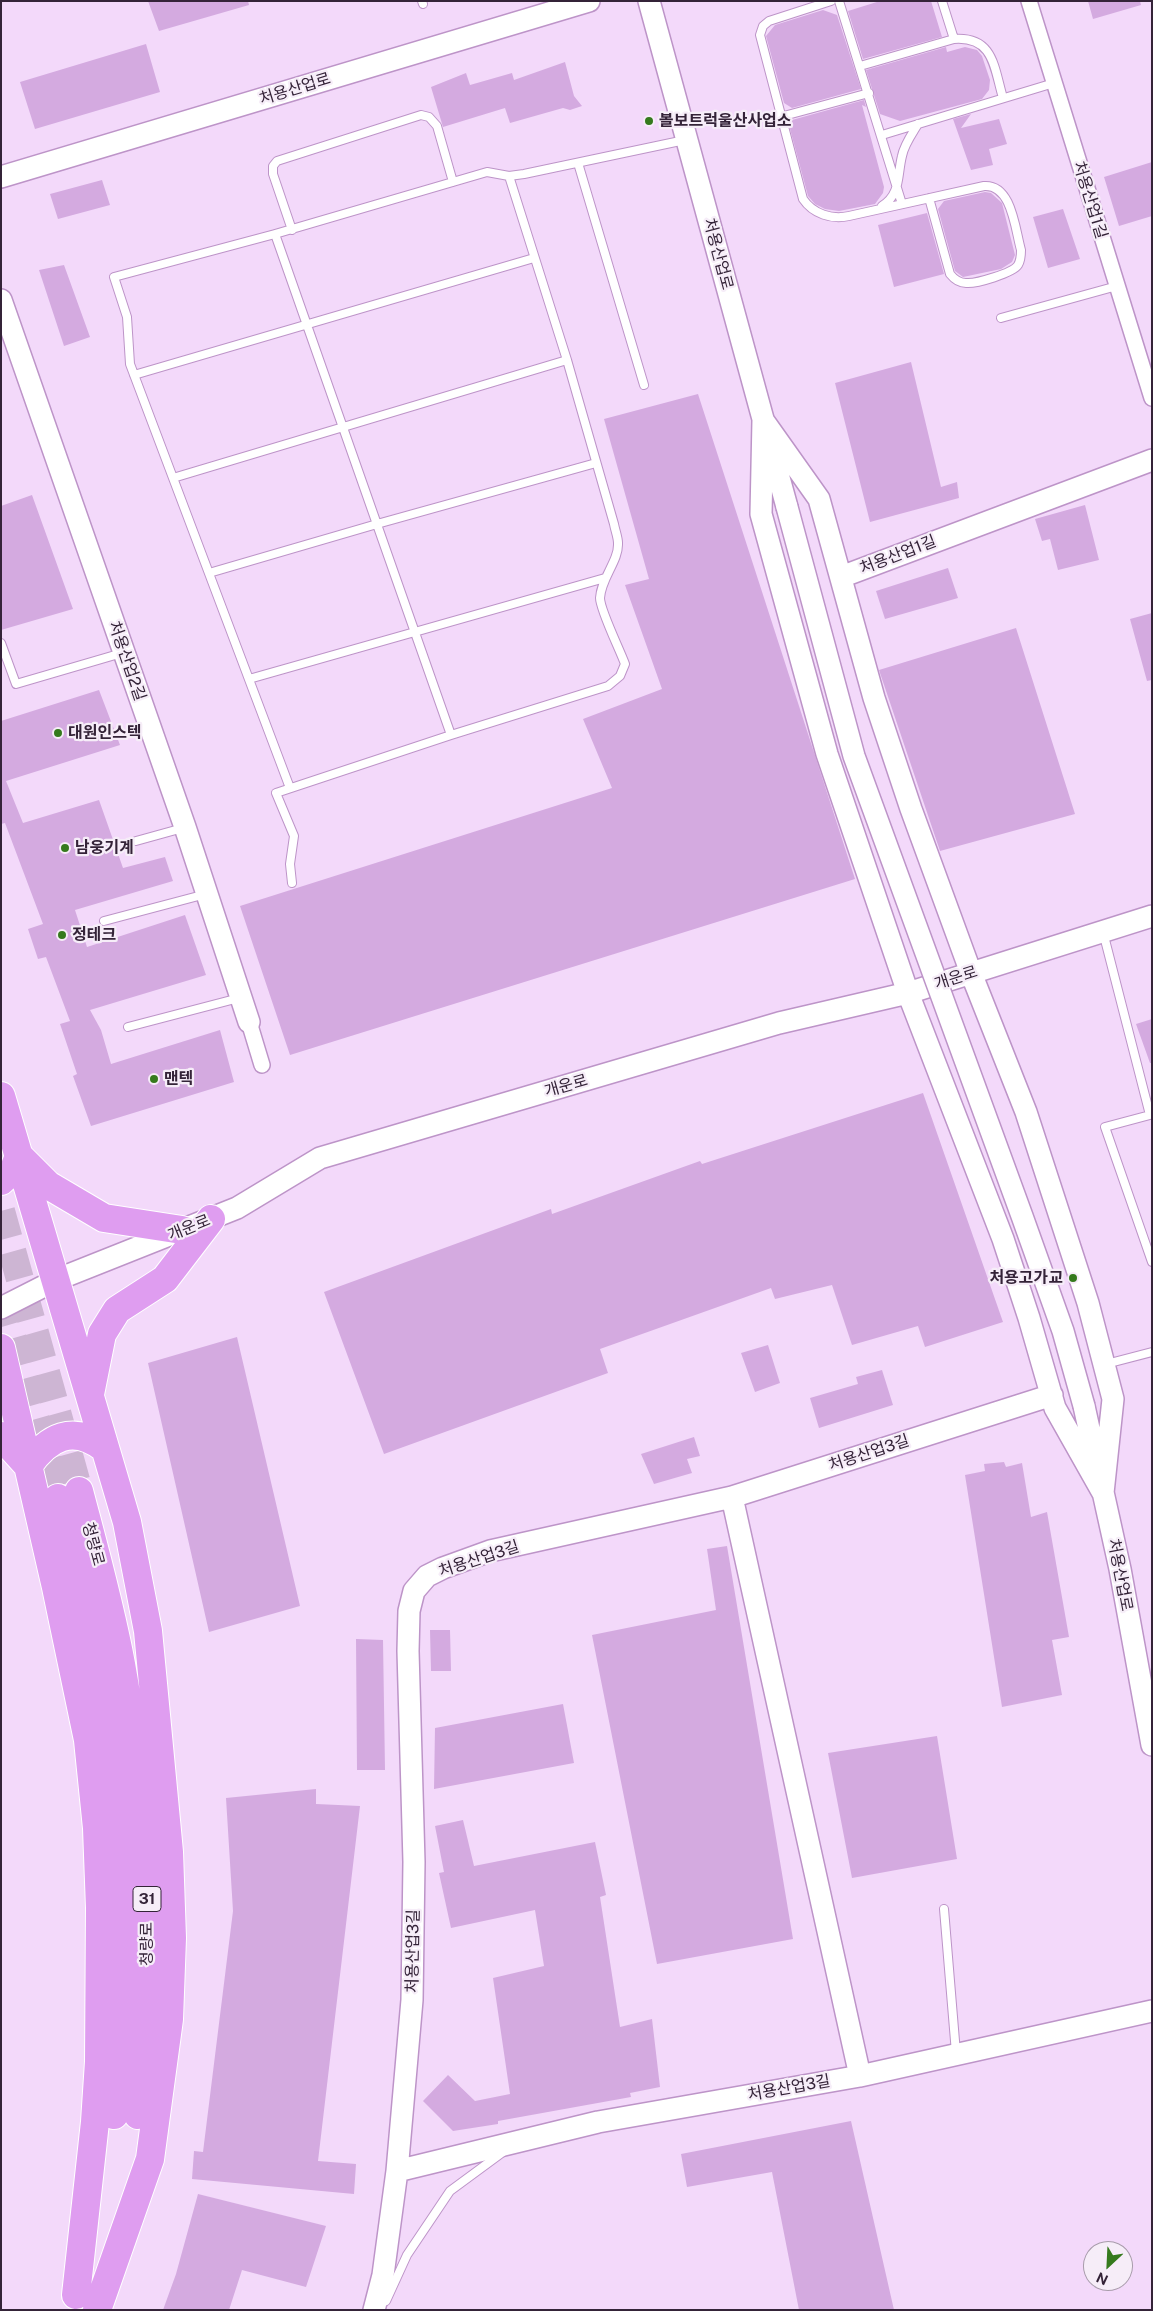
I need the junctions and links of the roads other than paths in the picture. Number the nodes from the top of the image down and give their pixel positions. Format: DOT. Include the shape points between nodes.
graph roads {
  1 [pos="589,1"];
  2 [pos="649,1"];
  3 [pos="831,1"];
  4 [pos="839,1"];
  5 [pos="942,1"];
  6 [pos="1029,1"];
  7 [pos="954,39"];
  8 [pos="860,66"];
  9 [pos="1054,82"];
  10 [pos="869,93"];
  11 [pos="1003,98"];
  12 [pos="780,117"];
  13 [pos="918,124"];
  14 [pos="882,135"];
  15 [pos="687,140"];
  16 [pos="578,163"];
  17 [pos="509,176"];
  18 [pos="1,177"];
  19 [pos="454,182"];
  20 [pos="898,190"];
  21 [pos="929,198"];
  22 [pos="902,204"];
  23 [pos="876,210"];
  24 [pos="292,230"];
  25 [pos="275,234"];
  26 [pos="534,258"];
  27 [pos="1117,286"];
  28 [pos="1,300"];
  29 [pos="1001,318"];
  30 [pos="307,325"];
  31 [pos="567,360"];
  32 [pos="134,375"];
  33 [pos="644,385"];
  34 [pos="1152,398"];
  35 [pos="763,420"];
  36 [pos="343,427"];
  37 [pos="1152,460"];
  38 [pos="596,464"];
  39 [pos="173,478"];
  40 [pos="377,524"];
  41 [pos="209,573"];
  42 [pos="841,577"];
  43 [pos="605,578"];
  44 [pos="414,630"];
  45 [pos="1,643"];
  46 [pos="124,652"];
  47 [pos="248,678"];
  48 [pos="451,735"];
  49 [pos="290,788"];
  50 [pos="185,827"];
  51 [pos="136,841"];
  52 [pos="292,883"];
  53 [pos="207,894"];
  54 [pos="1152,916"];
  55 [pos="104,921"];
  56 [pos="1102,930"];
  57 [pos="971,973"];
  58 [pos="908,993"];
  59 [pos="241,997"];
  60 [pos="249,1022"];
  61 [pos="128,1027"];
  62 [pos="262,1065"];
  63 [pos="1,1096"];
  64 [pos="19,1156"];
  65 [pos="1,1181"];
  66 [pos="211,1219"];
  67 [pos="182,1230"];
  68 [pos="1152,1262"];
  69 [pos="56,1280"];
  70 [pos="1,1308"];
  71 [pos="1,1348"];
  72 [pos="1152,1352"];
  73 [pos="1104,1365"];
  74 [pos="1052,1395"];
  75 [pos="89,1398"];
  76 [pos="1,1436"];
  77 [pos="104,1448"];
  78 [pos="28,1466"];
  79 [pos="1103,1493"];
  80 [pos="69,1494"];
  81 [pos="732,1496"];
  82 [pos="1152,1744"];
  83 [pos="944,1909"];
  84 [pos="1152,2011"];
  85 [pos="956,2054"];
  86 [pos="860,2076"];
  87 [pos="519,2140"];
  88 [pos="397,2171"];
  89 [pos="81,2305"];
  90 [pos="374,2310"];
  91 [pos="382,2310"];
  1 -- 18 [label="main road, 처용산업로"];
  2 -- 15 [label="main road, 처용산업로"];
  3 -- 12 [label="lane" via="769,21 762,30 760,40"];
  4 -- 8 [label="lane"];
  5 -- 7 [label="lane"];
  6 -- 9 [label="street, 처용산업1길"];
  7 -- 8 [label="lane"];
  7 -- 11 [label="lane" via="972,40 986,48"];
  8 -- 10 [label="lane"];
  9 -- 11 [label="lane"];
  9 -- 27 [label="street, 처용산업1길"];
  10 -- 12 [label="lane"];
  10 -- 14 [label="lane"];
  11 -- 13 [label="lane"];
  12 -- 23 [label="lane" via="806,205 817,212 841,218"];
  13 -- 14 [label="lane"];
  13 -- 20 [label="lane" via="902,154"];
  14 -- 20 [label="lane"];
  15 -- 16 [label="lane"];
  15 -- 35 [label="main road, 처용산업로"];
  16 -- 17 [label="lane"];
  16 -- 33 [label="lane"];
  17 -- 19 [label="lane" via="487,172"];
  17 -- 26 [label="lane"];
  19 -- 24 [label="lane"];
  19 -- 24 [label="lane" via="436,126 429,117 421,115 277,161 273,174"];
  20 -- 22 [label="lane"];
  20 -- 23 [label="lane" via="889,202"];
  21 -- 21 [label="lane" via="990,185 1001,191 1008,203 1021,250 1018,265 1012,271 972,284 955,279 950,274"];
  21 -- 22 [label="lane"];
  22 -- 23 [label="lane"];
  24 -- 25 [label="lane"];
  25 -- 30 [label="lane"];
  25 -- 32 [label="lane" via="114,277 127,317 130,364"];
  26 -- 30 [label="lane"];
  26 -- 31 [label="lane"];
  27 -- 29 [label="lane"];
  27 -- 34 [label="street, 처용산업1길"];
  28 -- 46 [label="main road, 처용산업2길"];
  30 -- 32 [label="lane"];
  30 -- 36 [label="lane"];
  31 -- 36 [label="lane"];
  31 -- 38 [label="lane"];
  32 -- 39 [label="lane"];
  35 -- 42 [label="main road" via="819,499"];
  35 -- 58 [label="main road" via="761,514 826,754"];
  35 -- 79 [label="main road, 처용산업로, bridge" via="854,756 1063,1331"];
  36 -- 39 [label="lane"];
  36 -- 40 [label="lane"];
  37 -- 42 [label="main road, 처용산업1길"];
  38 -- 40 [label="lane"];
  38 -- 43 [label="lane" via="618,543 616,557"];
  39 -- 41 [label="lane"];
  40 -- 41 [label="lane"];
  40 -- 44 [label="lane"];
  41 -- 47 [label="lane"];
  42 -- 57 [label="main road" via="911,809"];
  43 -- 44 [label="lane"];
  43 -- 48 [label="lane" via="600,601 625,664 620,676 608,686"];
  44 -- 47 [label="lane"];
  44 -- 48 [label="lane"];
  45 -- 46 [label="lane" via="16,684"];
  46 -- 50 [label="main road, 처용산업2길"];
  47 -- 49 [label="lane"];
  48 -- 49 [label="lane"];
  49 -- 52 [label="lane" via="276,793 294,836 290,864"];
  50 -- 51 [label="lane"];
  50 -- 53 [label="main road, 처용산업2길"];
  53 -- 55 [label="lane"];
  53 -- 59 [label="main road, 처용산업2길"];
  54 -- 56 [label="main road, 개운로"];
  56 -- 57 [label="main road, 개운로"];
  56 -- 68 [label="lane" via="1150,1115 1105,1127"];
  57 -- 58 [label="main road, 개운로"];
  57 -- 73 [label="main road" via="1026,1112 1088,1304"];
  58 -- 66 [label="main road, 개운로" via="779,1023 320,1158 238,1208"];
  58 -- 74 [label="main road" via="1003,1239"];
  59 -- 60 [label="main road, 처용산업2길"];
  59 -- 61 [label="lane"];
  60 -- 62 [label="street"];
  63 -- 64 [label="highway"];
  64 -- 65 [label="highway" via="14,1169"];
  64 -- 67 [label="highway" via="48,1185 104,1218"];
  64 -- 69 [label="highway"];
  66 -- 67 [label="main road, 개운로"];
  66 -- 75 [label="highway" via="165,1279 116,1310 102,1334"];
  67 -- 69 [label="main road, 개운로"];
  69 -- 70 [label="main road, 개운로"];
  69 -- 75 [label="highway"];
  71 -- 78 [label="highway"];
  72 -- 73 [label="lane"];
  73 -- 79 [label="main road" via="1114,1399"];
  74 -- 79 [label="main road" via="1055,1408"];
  74 -- 81 [label="main road, 처용산업3길"];
  75 -- 77 [label="highway"];
  76 -- 78 [label="highway"];
  77 -- 78 [label="highway" via="93,1439 62,1436 50,1441"];
  77 -- 89 [label="highway" via="126,1522 148,1630 169,1852 172,1938 169,2019 150,2159"];
  78 -- 89 [label="highway" via="88,1740 97,1828 99,2062"];
  79 -- 82 [label="main road, 처용산업로"];
  80 -- 89 [label="highway, 청량로 / 31" via="101,1684 123,1878 121,2032 114,2121"];
  81 -- 86 [label="main road"];
  81 -- 88 [label="main road, 처용산업3길" via="490,1552 442,1568 427,1576 414,1591 409,1611 408,1651 414,1862 412,2000"];
  83 -- 85 [label="lane"];
  84 -- 85 [label="main road, 처용산업3길"];
  85 -- 86 [label="main road, 처용산업3길"];
  86 -- 87 [label="main road, 처용산업3길" via="598,2122"];
  87 -- 88 [label="main road, 처용산업3길"];
  87 -- 91 [label="lane" via="450,2191 407,2255"];
  88 -- 90 [label="main road, 처용산업3길"];
}
